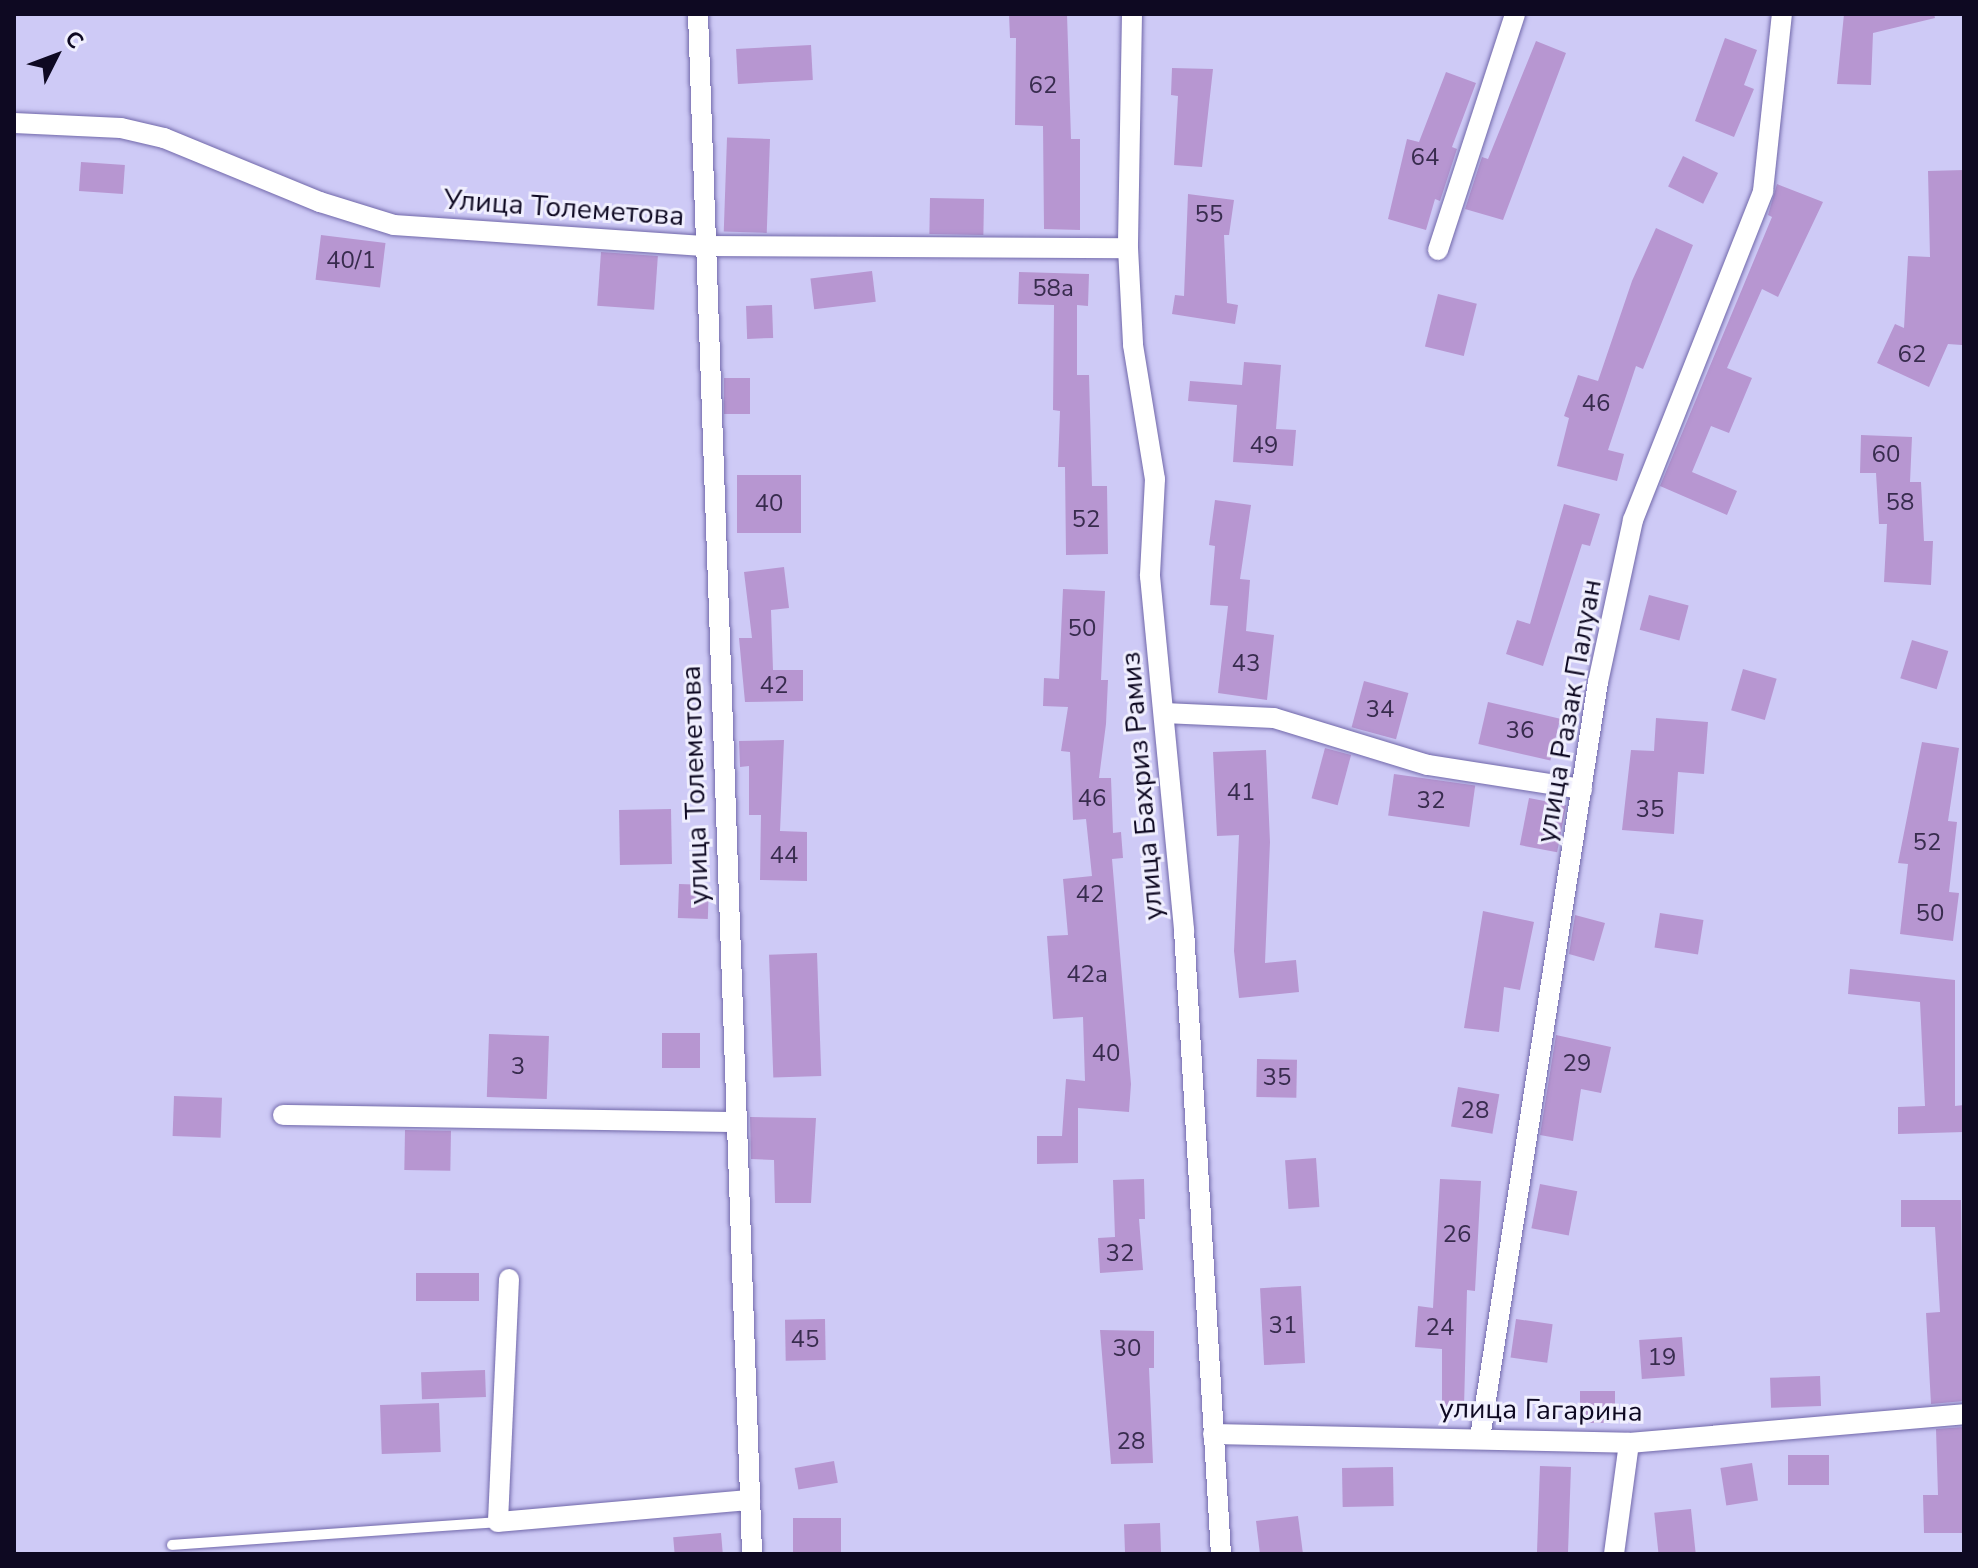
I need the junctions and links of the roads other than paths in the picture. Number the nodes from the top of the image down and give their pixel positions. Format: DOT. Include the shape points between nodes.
graph roads {
  1 [pos="698,14"];
  2 [pos="1132,14"];
  3 [pos="1515,14"];
  4 [pos="1782,14"];
  5 [pos="14,123"];
  6 [pos="703,246"];
  7 [pos="1128,248"];
  8 [pos="1438,250"];
  9 [pos="1164,713"];
  10 [pos="1582,789"];
  11 [pos="283,1115"];
  12 [pos="736,1122"];
  13 [pos="509,1279"];
  14 [pos="1964,1414"];
  15 [pos="1213,1434"];
  16 [pos="1480,1438"];
  17 [pos="1629,1443"];
  18 [pos="750,1500"];
  19 [pos="498,1522"];
  20 [pos="172,1545"];
  21 [pos="752,1554"];
  22 [pos="1221,1554"];
  23 [pos="1614,1554"];
  1 -- 6 [label="street, улица Толеметова"];
  2 -- 7 [label="street, улица Бахриз Рамиз"];
  3 -- 8 [label="street"];
  4 -- 10 [label="street, улица Разак Палуан" via="1763,191 1633,520 1598,682"];
  5 -- 6 [label="street, Улица Толеметова" via="121,128 164,138 320,202 394,225"];
  6 -- 7 [label="street, Улица Толеметова"];
  6 -- 12 [label="street, улица Толеметова"];
  7 -- 9 [label="street, улица Бахриз Рамиз" via="1133,345 1155,479 1150,576"];
  9 -- 10 [label="street" via="1274,718 1428,765"];
  9 -- 15 [label="street, улица Бахриз Рамиз" via="1184,930"];
  10 -- 16 [label="street, улица Разак Палуан"];
  11 -- 12 [label="street"];
  12 -- 18 [label="street, улица Толеметова"];
  13 -- 19 [label="street"];
  14 -- 17 [label="street, улица Гагарина"];
  15 -- 16 [label="street, улица Гагарина"];
  15 -- 22 [label="street, улица Бахриз Рамиз"];
  16 -- 17 [label="street, улица Гагарина"];
  17 -- 23 [label="street"];
  18 -- 19 [label="street"];
  18 -- 21 [label="street, улица Толеметова"];
  19 -- 20 [label="lane"];
}
